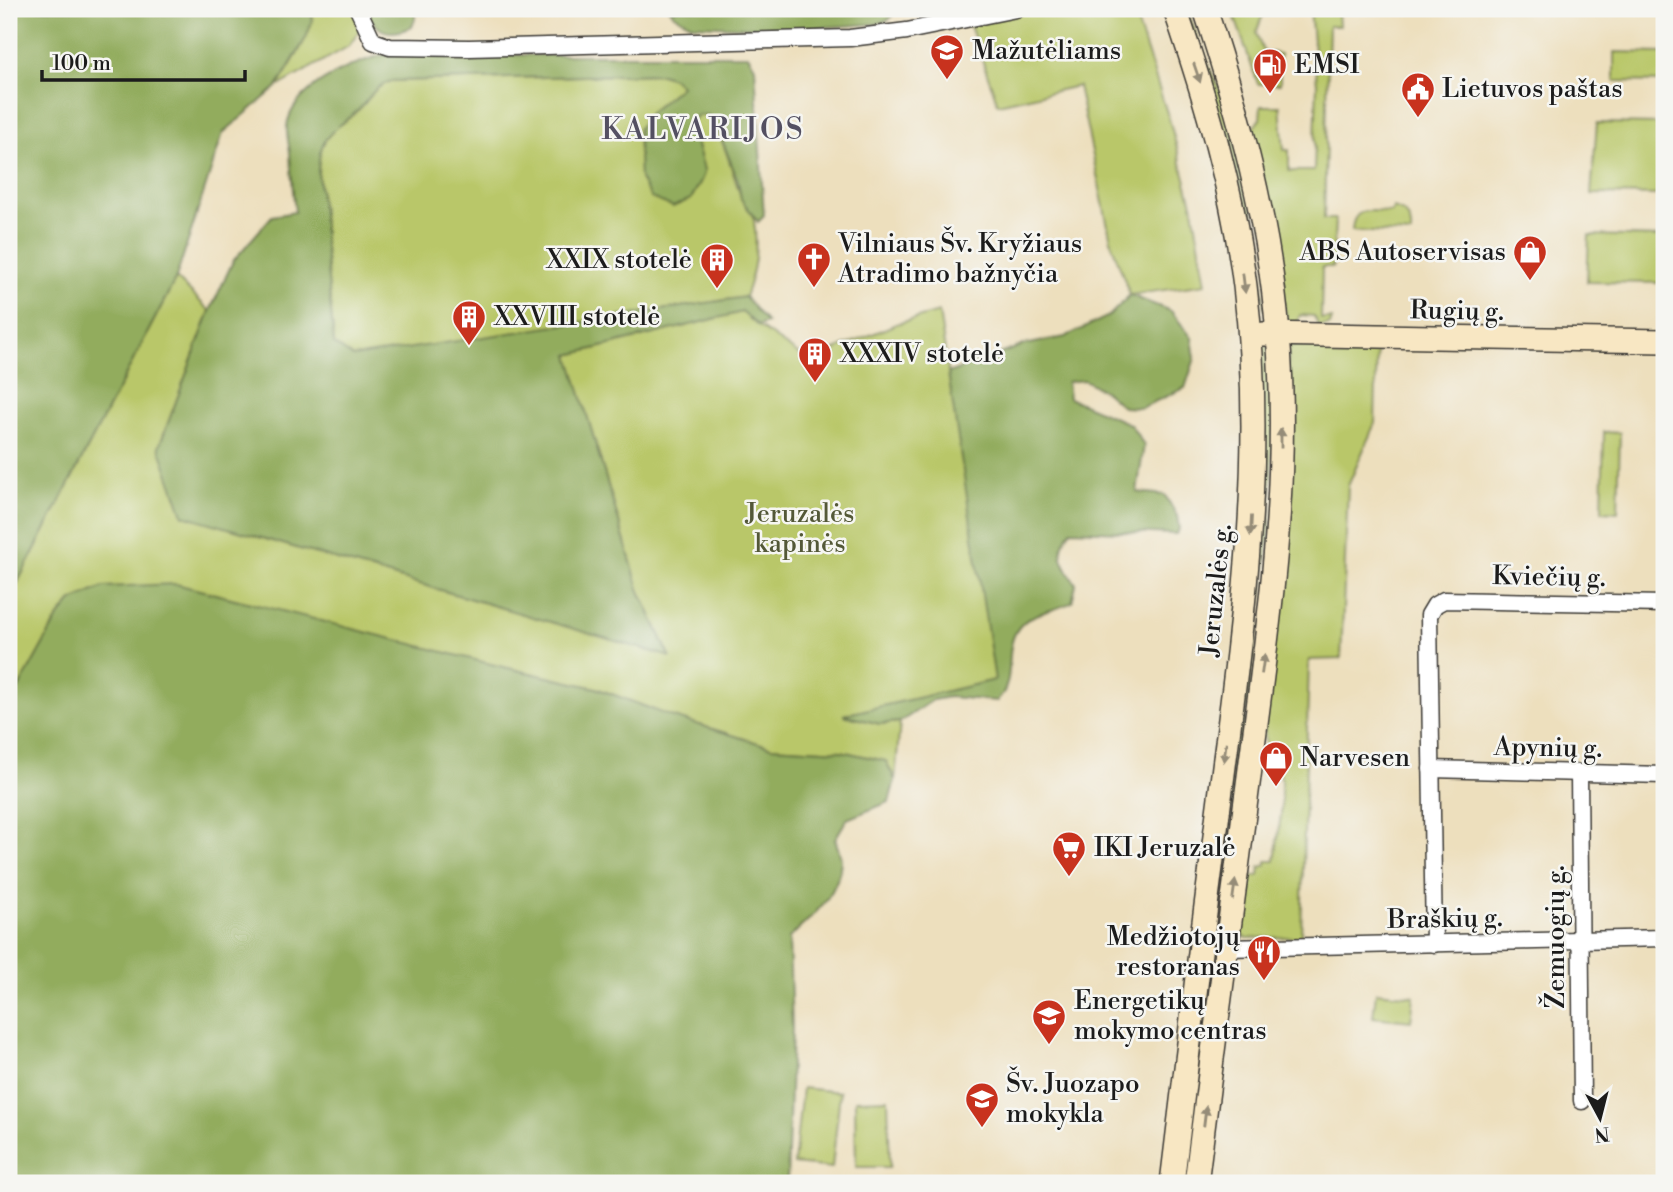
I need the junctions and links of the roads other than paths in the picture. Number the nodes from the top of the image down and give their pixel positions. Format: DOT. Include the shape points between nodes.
graph roads {
  1 [pos="358,9"];
  2 [pos="1016,9"];
  3 [pos="1175,9"];
  4 [pos="1205,9"];
  5 [pos="1278,334"];
  6 [pos="1249,335"];
  7 [pos="1664,341"];
  8 [pos="1664,604"];
  9 [pos="1431,769"];
  10 [pos="1579,774"];
  11 [pos="1664,775"];
  12 [pos="1664,938"];
  13 [pos="1580,941"];
  14 [pos="1434,944"];
  15 [pos="1200,946"];
  16 [pos="1226,948"];
  17 [pos="1582,1101"];
  18 [pos="1172,1183"];
  19 [pos="1196,1183"];
  1 -- 2 [label="street" via="373,41 390,47 469,48 850,38"];
  3 -- 6 [label="main road, Jeruzalės g., one-way" via="1220,153 1239,243"];
  4 -- 5 [label="main road, Jeruzalės g." via="1249,153"];
  5 -- 6 [label="main road, Rugių g."];
  5 -- 7 [label="main road, Rugių g."];
  16 -- 5 [label="main road, Jeruzalės g., one-way" via="1275,568 1281,450"];
  6 -- 15 [label="main road, Jeruzalės g., one-way" via="1251,532"];
  8 -- 9 [label="street, Kviečių g." via="1444,600 1435,605 1429,615"];
  9 -- 10 [label="street, Apynių g."];
  9 -- 14 [label="street"];
  10 -- 11 [label="street, Apynių g."];
  10 -- 13 [label="street, Žemuogių g."];
  12 -- 13 [label="street, Braškių g."];
  13 -- 14 [label="street, Braškių g."];
  13 -- 17 [label="street, Žemuogių g."];
  14 -- 16 [label="street, Braškių g."];
  15 -- 16 [label="main road"];
  15 -- 18 [label="main road, Jeruzalės g."];
  19 -- 16 [label="main road, Jeruzalės g., one-way"];
}
